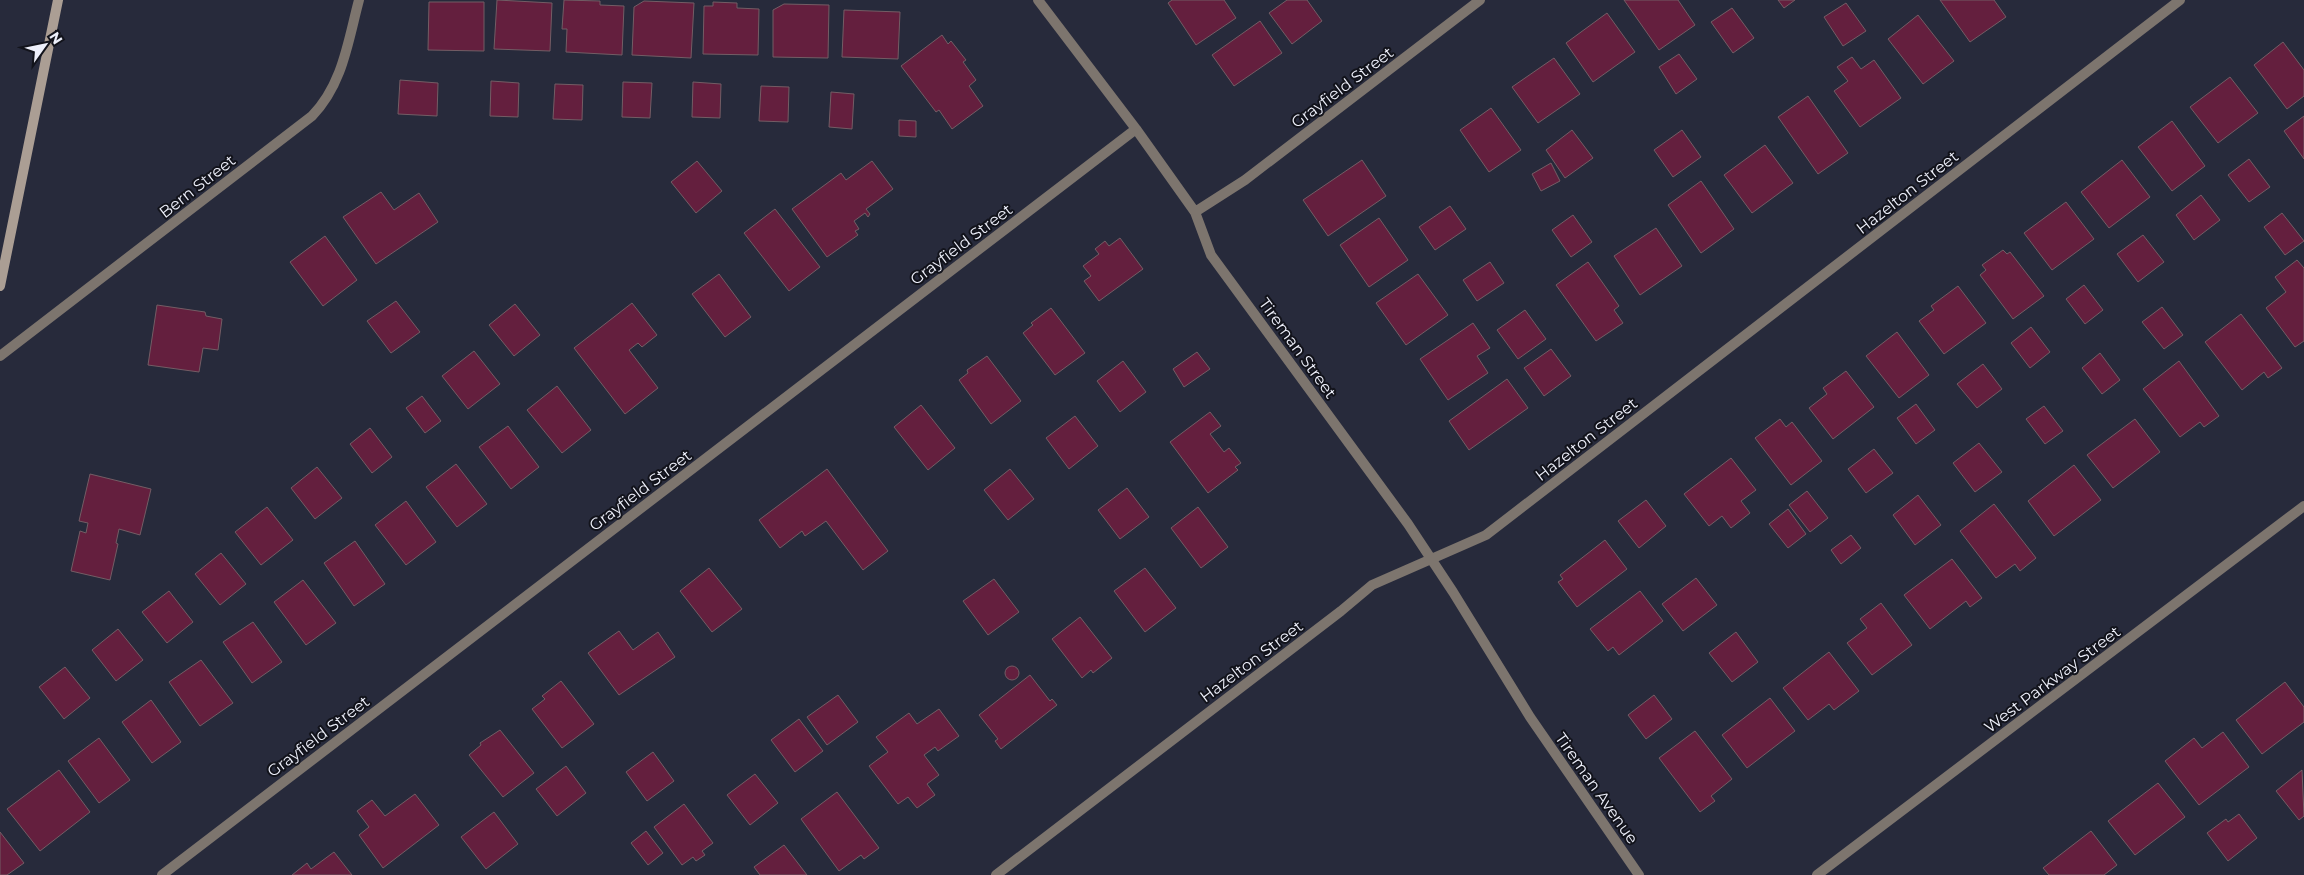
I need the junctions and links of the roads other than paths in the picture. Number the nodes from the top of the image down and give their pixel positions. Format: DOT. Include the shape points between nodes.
graph roads {
  1 [pos="58,0"];
  2 [pos="359,0"];
  3 [pos="1038,0"];
  4 [pos="1480,0"];
  5 [pos="2180,0"];
  6 [pos="1136,129"];
  7 [pos="1195,212"];
  8 [pos="0,286"];
  9 [pos="0,356"];
  10 [pos="2304,506"];
  11 [pos="1431,558"];
  12 [pos="1530,717"];
  13 [pos="162,875"];
  14 [pos="996,875"];
  15 [pos="1639,875"];
  16 [pos="1817,875"];
  1 -- 8 [label="street"];
  2 -- 9 [label="street, Bern Street" via="335,84 312,116"];
  3 -- 6 [label="street, Tireman Street"];
  4 -- 7 [label="street, Grayfield Street" via="1245,180"];
  5 -- 11 [label="street, Hazelton Street" via="1486,535"];
  6 -- 7 [label="street, Tireman Street"];
  6 -- 13 [label="street, Grayfield Street"];
  7 -- 11 [label="street, Tireman Street" via="1211,255"];
  10 -- 16 [label="street, West Parkway Street"];
  11 -- 12 [label="street, Tireman Street"];
  11 -- 14 [label="street, Hazelton Street" via="1372,584"];
  12 -- 15 [label="street, Tireman Avenue"];
}
